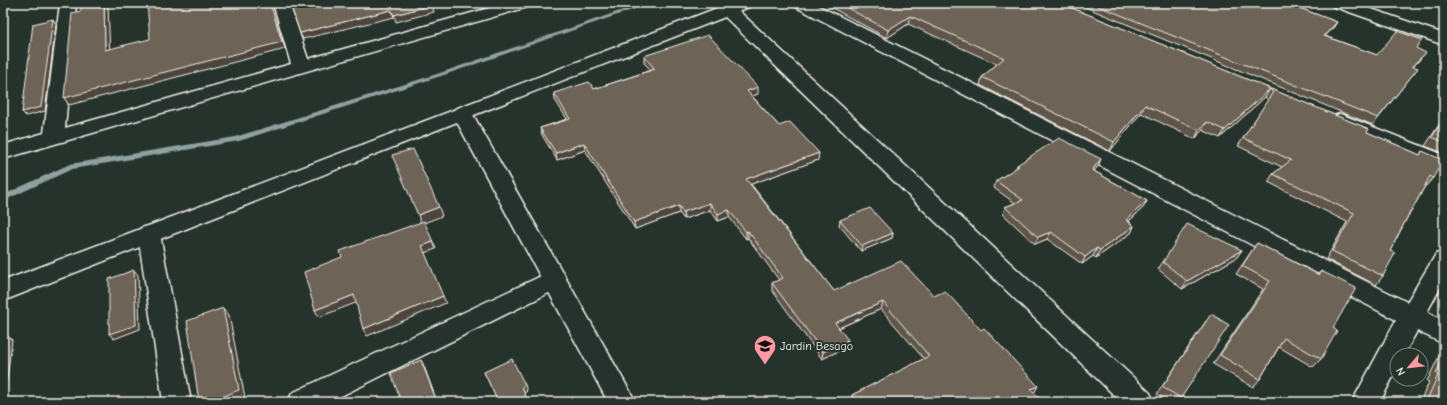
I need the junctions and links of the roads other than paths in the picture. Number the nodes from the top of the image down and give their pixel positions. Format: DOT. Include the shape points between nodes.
graph roads {
  1 [pos="68,3"];
  2 [pos="281,3"];
  3 [pos="525,3"];
  4 [pos="800,3"];
  5 [pos="1338,3"];
  6 [pos="1381,3"];
  7 [pos="736,6"];
  8 [pos="490,8"];
  9 [pos="1444,25"];
  10 [pos="1444,40"];
  11 [pos="301,67"];
  12 [pos="462,113"];
  13 [pos="1327,115"];
  14 [pos="54,137"];
  15 [pos="3,152"];
  16 [pos="1444,163"];
  17 [pos="149,234"];
  18 [pos="1444,260"];
  19 [pos="554,279"];
  20 [pos="3,291"];
  21 [pos="1411,317"];
  22 [pos="1444,333"];
  23 [pos="177,402"];
  24 [pos="302,402"];
  25 [pos="622,402"];
  26 [pos="1140,402"];
  27 [pos="1366,402"];
  1 -- 14 [label="street"];
  2 -- 11 [label="street"];
  3 -- 8 [label="street"];
  4 -- 21 [label="street"];
  5 -- 10 [label="street"];
  6 -- 9 [label="street"];
  7 -- 12 [label="street"];
  7 -- 26 [label="street"];
  8 -- 11 [label="street"];
  11 -- 14 [label="street"];
  12 -- 17 [label="street"];
  12 -- 19 [label="street"];
  13 -- 16 [label="street"];
  14 -- 15 [label="street"];
  17 -- 20 [label="street"];
  17 -- 23 [label="street"];
  18 -- 21 [label="street"];
  19 -- 24 [label="street"];
  19 -- 25 [label="street"];
  21 -- 22 [label="street"];
  21 -- 27 [label="street"];
}
